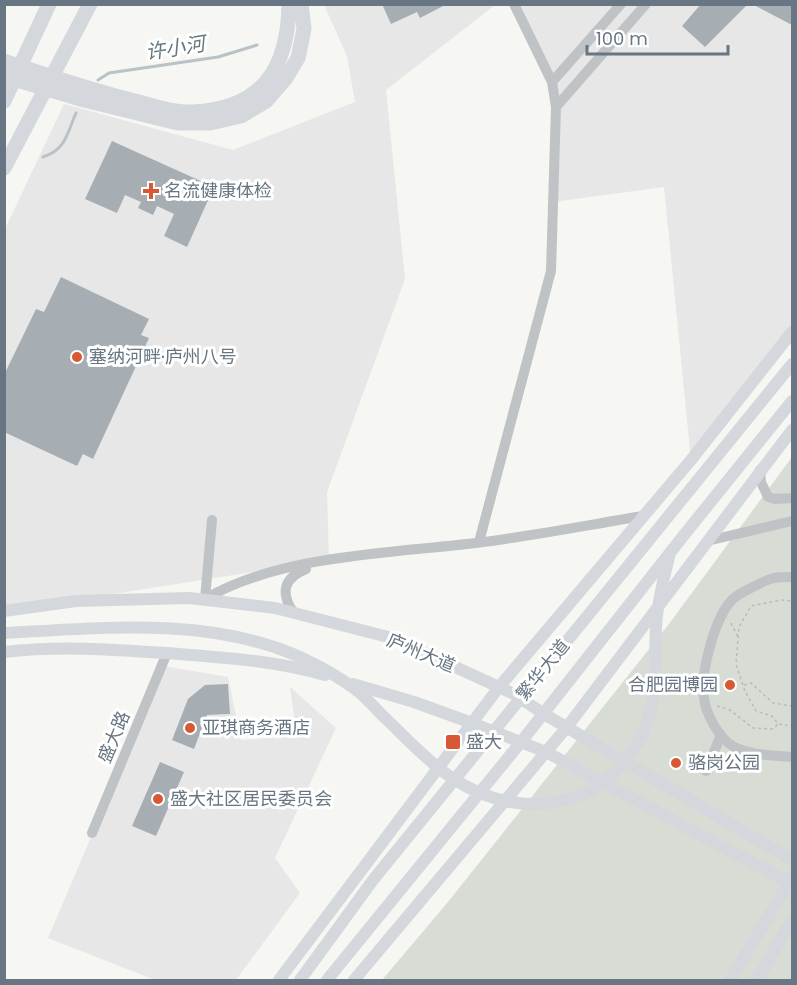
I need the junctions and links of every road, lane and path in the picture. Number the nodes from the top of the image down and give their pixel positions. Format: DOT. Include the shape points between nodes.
graph roads {
  1 [pos="49,4"];
  2 [pos="78,4"];
  3 [pos="90,4"];
  4 [pos="289,4"];
  5 [pos="301,4"];
  6 [pos="514,4"];
  7 [pos="621,4"];
  8 [pos="646,4"];
  9 [pos="64,47"];
  10 [pos="4,61"];
  11 [pos="4,76"];
  12 [pos="552,82"];
  13 [pos="4,101"];
  14 [pos="556,107"];
  15 [pos="4,167"];
  16 [pos="792,332"];
  17 [pos="792,364"];
  18 [pos="792,401"];
  19 [pos="792,430"];
  20 [pos="760,470"];
  21 [pos="792,498"];
  22 [pos="644,516"];
  23 [pos="212,520"];
  24 [pos="792,521"];
  25 [pos="479,542"];
  26 [pos="707,542"];
  27 [pos="670,553"];
  28 [pos="328,560"];
  29 [pos="792,577"];
  30 [pos="205,599"];
  31 [pos="792,601"];
  32 [pos="725,610"];
  33 [pos="4,611"];
  34 [pos="293,612"];
  35 [pos="4,633"];
  36 [pos="738,638"];
  37 [pos="4,652"];
  38 [pos="167,653"];
  39 [pos="743,686"];
  40 [pos="500,687"];
  41 [pos="520,698"];
  42 [pos="705,701"];
  43 [pos="792,706"];
  44 [pos="544,714"];
  45 [pos="472,723"];
  46 [pos="778,724"];
  47 [pos="792,726"];
  48 [pos="567,727"];
  49 [pos="494,732"];
  50 [pos="721,735"];
  51 [pos="521,742"];
  52 [pos="546,752"];
  53 [pos="792,756"];
  54 [pos="706,771"];
  55 [pos="93,833"];
  56 [pos="792,860"];
  57 [pos="791,881"];
  58 [pos="792,920"];
  59 [pos="279,981"];
  60 [pos="300,981"];
  61 [pos="327,981"];
  62 [pos="354,981"];
  63 [pos="730,981"];
  64 [pos="757,981"];
  1 -- 13 [label="highway"];
  2 -- 9 [label="highway"];
  3 -- 9 [label="highway"];
  4 -- 10 [label="highway" via="282,58 268,82 242,102 220,109 191,113 153,106"];
  5 -- 11 [label="highway" via="304,29 298,58 266,101 241,116 210,123 178,123"];
  6 -- 12 [label="street"];
  7 -- 12 [label="street"];
  8 -- 14 [label="street"];
  9 -- 15 [label="highway"];
  12 -- 14 [label="street"];
  14 -- 25 [label="street" via="551,271"];
  16 -- 22 [label="main road"];
  17 -- 41 [label="main road, 繁华大道"];
  18 -- 27 [label="main road, 繁华大道"];
  19 -- 20 [label="main road"];
  20 -- 21 [label="street" via="768,497"];
  20 -- 26 [label="main road"];
  22 -- 25 [label="street"];
  22 -- 40 [label="main road"];
  23 -- 30 [label="street"];
  24 -- 26 [label="street"];
  25 -- 28 [label="street"];
  26 -- 48 [label="main road"];
  27 -- 35 [label="main road" via="659,595 656,675 649,718 636,748 592,791 545,804 488,798 460,784 435,766 356,690 298,656 257,641 220,632 166,628"];
  27 -- 44 [label="main road, 繁华大道"];
  28 -- 30 [label="street" via="277,571 222,589"];
  28 -- 34 [label="street" via="291,579 285,589"];
  29 -- 32 [label="street" via="773,578 734,598"];
  30 -- 33 [label="main road, 庐州大道" via="76,601"];
  30 -- 34 [label="main road, 庐州大道"];
  31 -- 36 [label="path" via="751,606 739,627"];
  32 -- 36 [label="path"];
  32 -- 42 [label="street" via="706,661"];
  34 -- 40 [label="main road, 庐州大道" via="392,638"];
  36 -- 39 [label="path" via="736,664"];
  37 -- 38 [label="main road" via="88,648"];
  38 -- 45 [label="main road" via="254,660 316,673"];
  38 -- 55 [label="street, 盛大路"];
  39 -- 43 [label="path" via="751,683 773,703"];
  39 -- 46 [label="path" via="756,711 772,716"];
  40 -- 41 [label="main road, 庐州大道"];
  40 -- 45 [label="main road"];
  41 -- 44 [label="main road, 庐州大道"];
  41 -- 49 [label="main road, 繁华大道"];
  42 -- 46 [label="path" via="730,710 753,728 773,729"];
  42 -- 50 [label="street"];
  44 -- 48 [label="main road, 庐州大道"];
  44 -- 51 [label="main road, 繁华大道"];
  45 -- 49 [label="main road"];
  45 -- 59 [label="main road"];
  46 -- 47 [label="path"];
  48 -- 52 [label="main road"];
  48 -- 56 [label="main road, 庐州大道"];
  49 -- 51 [label="main road"];
  49 -- 60 [label="main road, 繁华大道" via="373,880"];
  50 -- 53 [label="street" via="733,746 756,755"];
  50 -- 54 [label="street"];
  51 -- 52 [label="main road"];
  51 -- 61 [label="main road, 繁华大道"];
  52 -- 57 [label="main road"];
  52 -- 62 [label="main road"];
  57 -- 63 [label="main road"];
  58 -- 64 [label="main road"];
}
